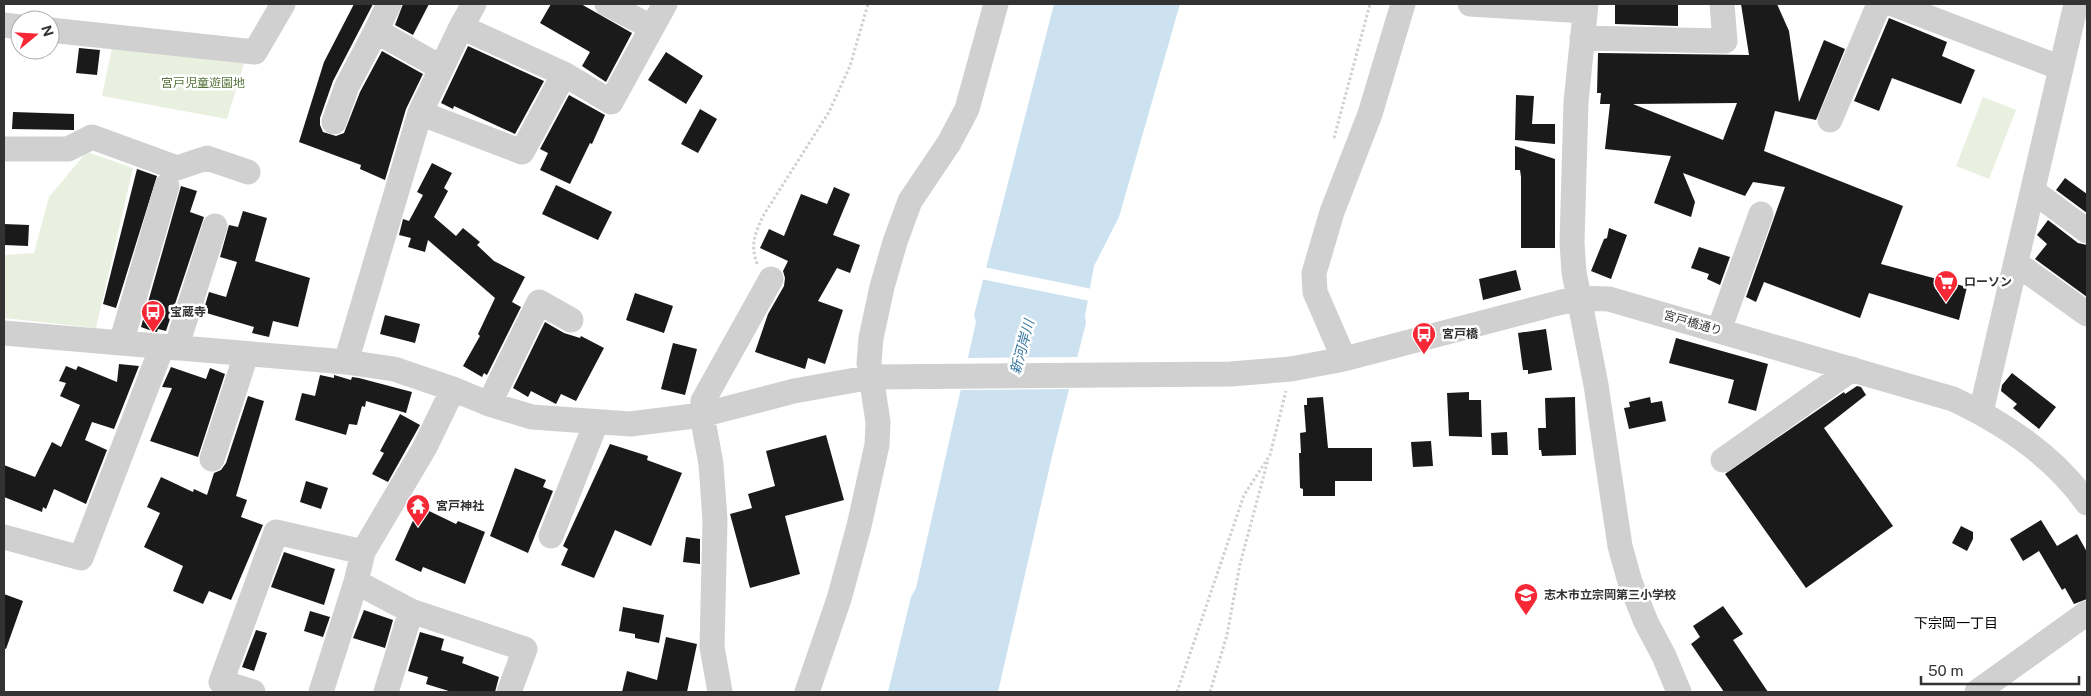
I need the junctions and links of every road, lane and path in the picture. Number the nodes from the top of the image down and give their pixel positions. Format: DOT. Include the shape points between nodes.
graph roads {
  1 [pos="284,4"];
  2 [pos="389,4"];
  3 [pos="474,4"];
  4 [pos="607,4"];
  5 [pos="665,4"];
  6 [pos="868,4"];
  7 [pos="996,4"];
  8 [pos="1403,4"];
  9 [pos="1470,4"];
  10 [pos="1722,4"];
  11 [pos="1879,4"];
  12 [pos="1893,4"];
  13 [pos="2076,4"];
  14 [pos="1586,7"];
  15 [pos="1922,9"];
  16 [pos="651,26"];
  17 [pos="461,27"];
  18 [pos="60,31"];
  19 [pos="376,32"];
  20 [pos="1582,38"];
  21 [pos="440,67"];
  22 [pos="2061,68"];
  23 [pos="564,74"];
  24 [pos="420,113"];
  25 [pos="1830,120"];
  26 [pos="334,122"];
  27 [pos="4,149"];
  28 [pos="248,172"];
  29 [pos="167,186"];
  30 [pos="2033,191"];
  31 [pos="1761,214"];
  32 [pos="215,226"];
  33 [pos="2087,231"];
  34 [pos="2017,264"];
  35 [pos="771,279"];
  36 [pos="1579,298"];
  37 [pos="2087,314"];
  38 [pos="571,320"];
  39 [pos="1719,330"];
  40 [pos="4,333"];
  41 [pos="121,343"];
  42 [pos="169,348"];
  43 [pos="246,355"];
  44 [pos="1344,359"];
  45 [pos="346,362"];
  46 [pos="1291,369"];
  47 [pos="1852,369"];
  48 [pos="872,377"];
  49 [pos="453,389"];
  50 [pos="489,404"];
  51 [pos="1982,412"];
  52 [pos="702,415"];
  53 [pos="596,423"];
  54 [pos="1270,455"];
  55 [pos="212,458"];
  56 [pos="1723,460"];
  57 [pos="2087,503"];
  58 [pos="551,536"];
  59 [pos="4,537"];
  60 [pos="363,552"];
  61 [pos="356,582"];
  62 [pos="412,611"];
  63 [pos="2087,613"];
  64 [pos="253,692"];
  65 [pos="321,692"];
  66 [pos="386,692"];
  67 [pos="508,692"];
  68 [pos="720,692"];
  69 [pos="806,692"];
  70 [pos="1177,692"];
  71 [pos="1210,692"];
  72 [pos="1678,692"];
  73 [pos="1977,692"];
  1 -- 18 [label="street" via="255,52"];
  2 -- 19 [label="street"];
  3 -- 17 [label="street"];
  4 -- 16 [label="street"];
  5 -- 16 [label="street"];
  6 -- 35 [label="path" via="850,66 830,112 763,216 755,235 752,250 758,265"];
  7 -- 48 [label="street" via="967,109 903,217 870,338"];
  8 -- 44 [label="street" via="1370,114 1332,212 1314,273 1314,292"];
  9 -- 14 [label="street"];
  10 -- 20 [label="street" via="1725,41"];
  11 -- 25 [label="street"];
  12 -- 15 [label="street"];
  13 -- 22 [label="street"];
  14 -- 20 [label="street"];
  15 -- 22 [label="street"];
  16 -- 23 [label="street" via="611,102"];
  17 -- 21 [label="street"];
  17 -- 23 [label="street"];
  19 -- 21 [label="street"];
  19 -- 26 [label="street" via="347,86"];
  20 -- 36 [label="street" via="1576,102 1572,243"];
  21 -- 24 [label="street"];
  22 -- 30 [label="street"];
  23 -- 24 [label="street" via="522,152"];
  24 -- 45 [label="street"];
  27 -- 28 [label="street" via="68,148 92,137 177,168 207,158"];
  29 -- 41 [label="street"];
  30 -- 33 [label="street"];
  30 -- 34 [label="street"];
  31 -- 39 [label="street"];
  32 -- 42 [label="street"];
  34 -- 37 [label="street"];
  34 -- 51 [label="street"];
  35 -- 52 [label="street" via="706,393"];
  36 -- 39 [label="street, 宮戸橋通り" via="1609,299"];
  36 -- 44 [label="street, 宮戸橋通り"];
  36 -- 72 [label="street" via="1596,385 1620,546 1630,582"];
  38 -- 50 [label="street" via="539,302"];
  39 -- 47 [label="street, 宮戸橋通り"];
  40 -- 41 [label="street, 宮戸橋通り"];
  41 -- 42 [label="street, 宮戸橋通り"];
  42 -- 43 [label="street, 宮戸橋通り"];
  42 -- 59 [label="street" via="81,558"];
  43 -- 45 [label="street, 宮戸橋通り"];
  43 -- 55 [label="street"];
  44 -- 46 [label="street, 宮戸橋通り"];
  45 -- 49 [label="street, 宮戸橋通り" via="394,369"];
  46 -- 48 [label="street, 宮戸橋通り" via="1087,376"];
  46 -- 54 [label="path"];
  47 -- 51 [label="street, 宮戸橋通り" via="1953,399"];
  47 -- 56 [label="street"];
  48 -- 52 [label="street, 宮戸橋通り" via="794,391"];
  48 -- 69 [label="street" via="878,422 872,472 839,599"];
  49 -- 50 [label="street, 宮戸橋通り"];
  49 -- 60 [label="street" via="425,447"];
  50 -- 53 [label="street, 宮戸橋通り" via="532,417"];
  51 -- 57 [label="street, 宮戸橋通り" via="2035,449"];
  52 -- 53 [label="street, 宮戸橋通り" via="656,422"];
  52 -- 68 [label="street" via="711,464 715,520 712,647"];
  53 -- 58 [label="street"];
  54 -- 70 [label="path" via="1244,495"];
  54 -- 71 [label="path" via="1240,564 1227,636"];
  60 -- 61 [label="street"];
  60 -- 64 [label="street" via="276,532 221,682"];
  61 -- 62 [label="street"];
  61 -- 65 [label="street"];
  62 -- 66 [label="street"];
  62 -- 67 [label="street" via="525,649"];
  63 -- 73 [label="street"];
}
